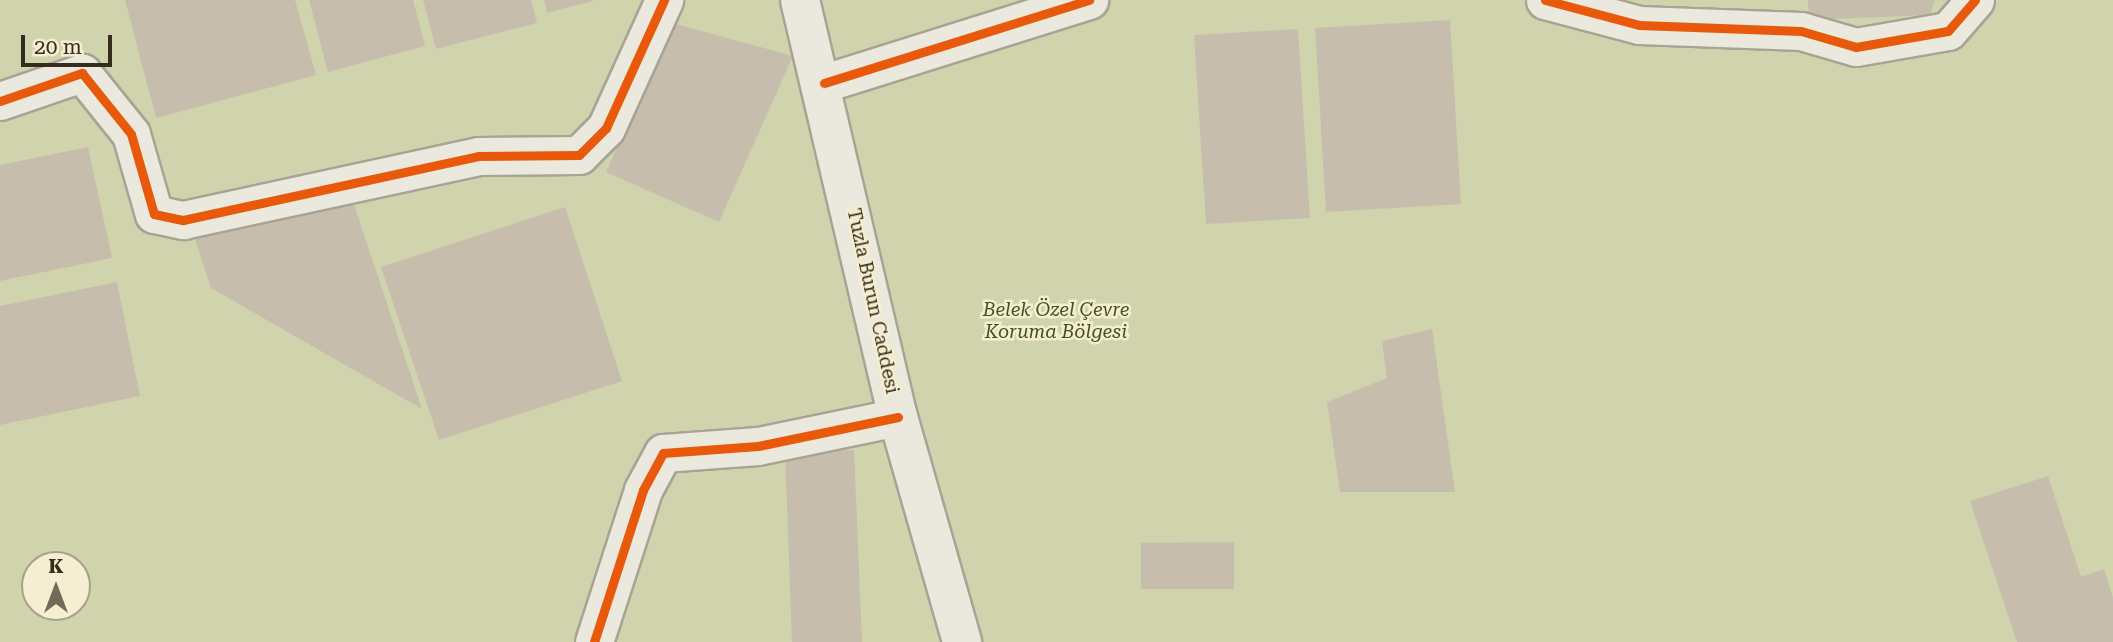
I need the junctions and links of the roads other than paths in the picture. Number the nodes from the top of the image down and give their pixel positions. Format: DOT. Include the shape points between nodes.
graph roads {
  1 [pos="664,0"];
  2 [pos="800,0"];
  3 [pos="1089,0"];
  4 [pos="1545,0"];
  5 [pos="1976,0"];
  6 [pos="824,83"];
  7 [pos="0,101"];
  8 [pos="898,417"];
  9 [pos="594,642"];
  10 [pos="962,642"];
  1 -- 7 [label="street" via="606,128 579,155 478,156 183,220 154,214 131,134 82,73"];
  2 -- 6 [label="main road, Tuzla Burun Caddesi"];
  3 -- 6 [label="street"];
  4 -- 5 [label="street" via="1639,25 1801,31 1856,47 1948,31"];
  6 -- 8 [label="main road, Tuzla Burun Caddesi"];
  8 -- 9 [label="street" via="758,446 663,453 643,490"];
  8 -- 10 [label="main road, Tuzla Burun Caddesi"];
}
